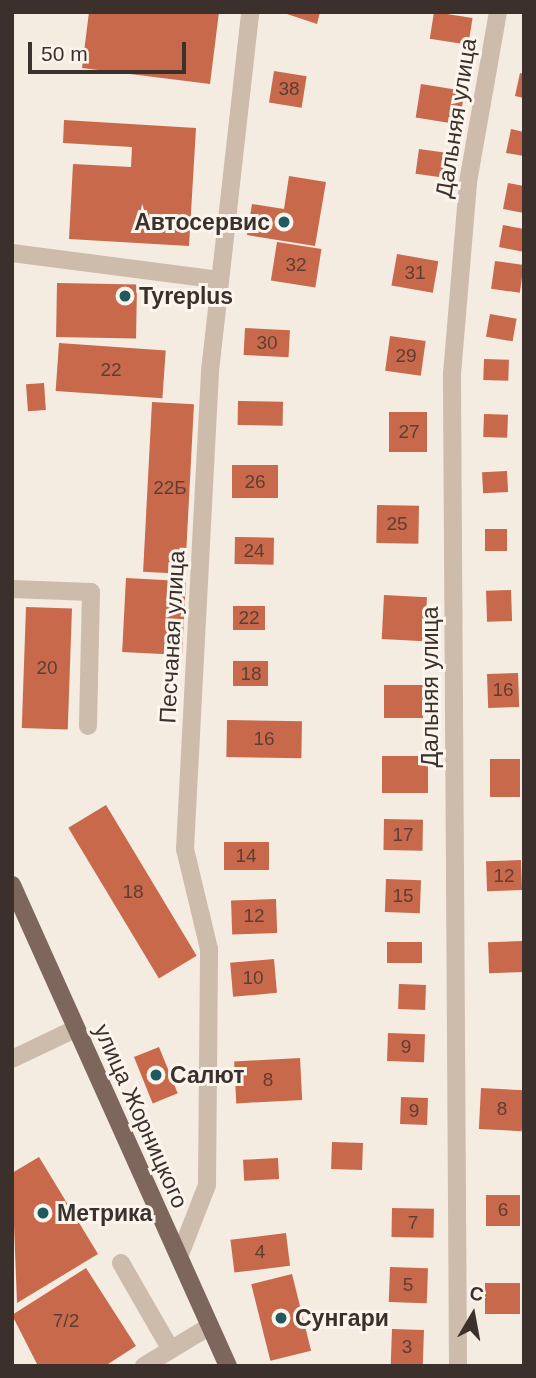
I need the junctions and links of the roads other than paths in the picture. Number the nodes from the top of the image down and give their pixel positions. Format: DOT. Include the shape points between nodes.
graph roads {
  1 [pos="250,12"];
  2 [pos="498,12"];
  3 [pos="12,253"];
  4 [pos="219,280"];
  5 [pos="12,589"];
  6 [pos="88,726"];
  7 [pos="12,885"];
  8 [pos="75,1029"];
  9 [pos="12,1059"];
  10 [pos="179,1258"];
  11 [pos="121,1263"];
  12 [pos="210,1326"];
  13 [pos="171,1350"];
  14 [pos="144,1366"];
  15 [pos="228,1366"];
  16 [pos="458,1366"];
  1 -- 4 [label="street, Песчаная улица"];
  2 -- 16 [label="street, Дальняя улица" via="468,183 452,374"];
  3 -- 4 [label="street"];
  4 -- 10 [label="street, Песчаная улица" via="185,849 209,949 207,1185"];
  5 -- 6 [label="street" via="91,592"];
  7 -- 8 [label="main road, улица Жорницкого"];
  8 -- 9 [label="street"];
  8 -- 10 [label="main road, улица Жорницкого"];
  10 -- 12 [label="main road, улица Жорницкого"];
  11 -- 13 [label="street"];
  12 -- 13 [label="street"];
  12 -- 15 [label="main road, улица Жорницкого"];
  13 -- 14 [label="street"];
}
